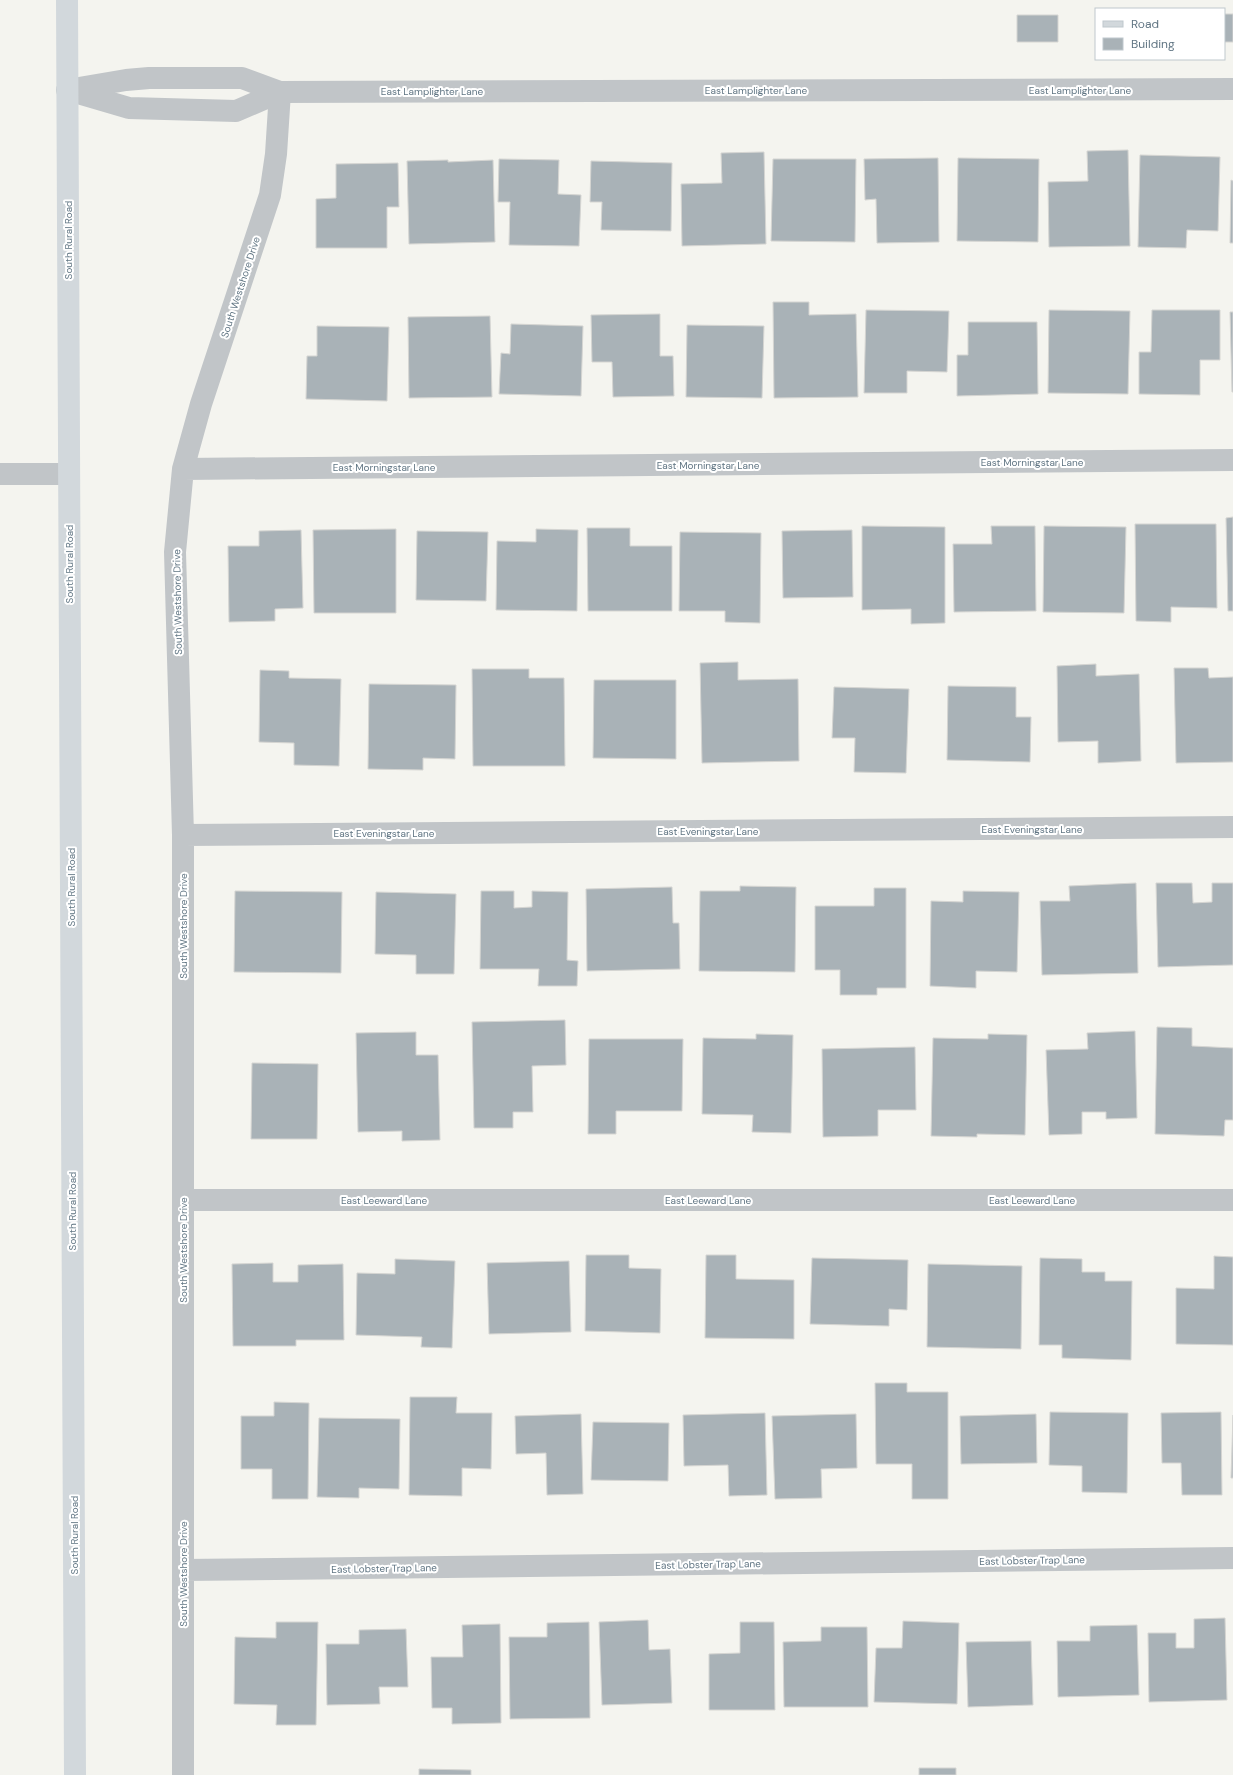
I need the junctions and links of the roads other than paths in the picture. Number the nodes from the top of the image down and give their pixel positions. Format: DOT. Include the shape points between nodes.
graph roads {
  1 [pos="67,0"];
  2 [pos="1233,89"];
  3 [pos="67,90"];
  4 [pos="280,92"];
  5 [pos="1233,460"];
  6 [pos="183,469"];
  7 [pos="0,474"];
  8 [pos="69,474"];
  9 [pos="1233,827"];
  10 [pos="183,835"];
  11 [pos="182,1200"];
  12 [pos="1233,1200"];
  13 [pos="1233,1558"];
  14 [pos="183,1570"];
  15 [pos="75,1775"];
  16 [pos="183,1775"];
  1 -- 3 [label="main road, South Rural Road"];
  2 -- 4 [label="street, East Lamplighter Lane"];
  3 -- 4 [label="street, East Lamplighter Lane" via="149,78 242,78"];
  3 -- 4 [label="street, East Lamplighter Lane" via="129,108 236,111"];
  3 -- 8 [label="main road, South Rural Road"];
  4 -- 6 [label="street, South Westshore Drive" via="276,154 270,195 201,404"];
  5 -- 6 [label="street, East Morningstar Lane"];
  6 -- 10 [label="street, South Westshore Drive" via="175,552"];
  7 -- 8 [label="street"];
  8 -- 15 [label="main road, South Rural Road"];
  9 -- 10 [label="street, East Eveningstar Lane"];
  10 -- 11 [label="street, South Westshore Drive"];
  11 -- 12 [label="street, East Leeward Lane"];
  11 -- 14 [label="street, South Westshore Drive"];
  13 -- 14 [label="street, East Lobster Trap Lane"];
  14 -- 16 [label="street, South Westshore Drive"];
}
